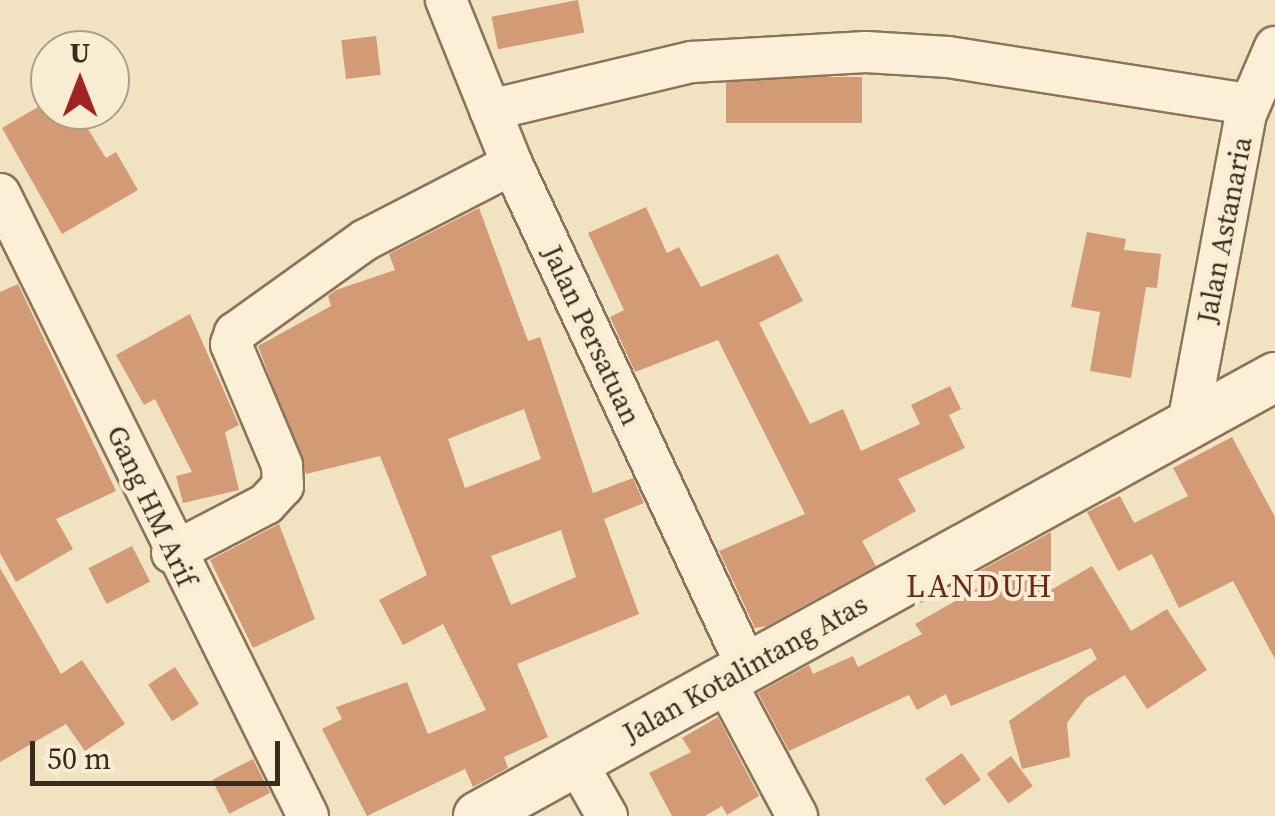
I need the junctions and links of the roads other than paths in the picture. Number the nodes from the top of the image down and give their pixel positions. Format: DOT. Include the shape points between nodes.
graph roads {
  1 [pos="446,0"];
  2 [pos="1275,47"];
  3 [pos="1250,104"];
  4 [pos="490,110"];
  5 [pos="512,164"];
  6 [pos="0,194"];
  7 [pos="1275,377"];
  8 [pos="1188,418"];
  9 [pos="172,553"];
  10 [pos="736,674"];
  11 [pos="576,763"];
  12 [pos="308,816"];
  13 [pos="478,816"];
  14 [pos="607,816"];
  15 [pos="797,816"];
  1 -- 4 [label="street, Jalan Persatuan"];
  2 -- 3 [label="street, Jalan Astanaria"];
  3 -- 4 [label="street" via="948,57 866,52 692,62"];
  3 -- 8 [label="street, Jalan Astanaria"];
  4 -- 5 [label="street, Jalan Persatuan"];
  5 -- 9 [label="street" via="365,240 235,333 231,344 282,465 278,495"];
  5 -- 10 [label="street, Jalan Persatuan"];
  6 -- 9 [label="street, Gang HM Arif" via="40,262"];
  7 -- 8 [label="street, Jalan Kotalintang Atas"];
  8 -- 10 [label="street, Jalan Kotalintang Atas"];
  9 -- 12 [label="street, Gang HM Arif"];
  10 -- 11 [label="street, Jalan Kotalintang Atas"];
  10 -- 15 [label="street, Jalan Persatuan"];
  11 -- 13 [label="street, Jalan Kotalintang Atas"];
  11 -- 14 [label="street"];
}
